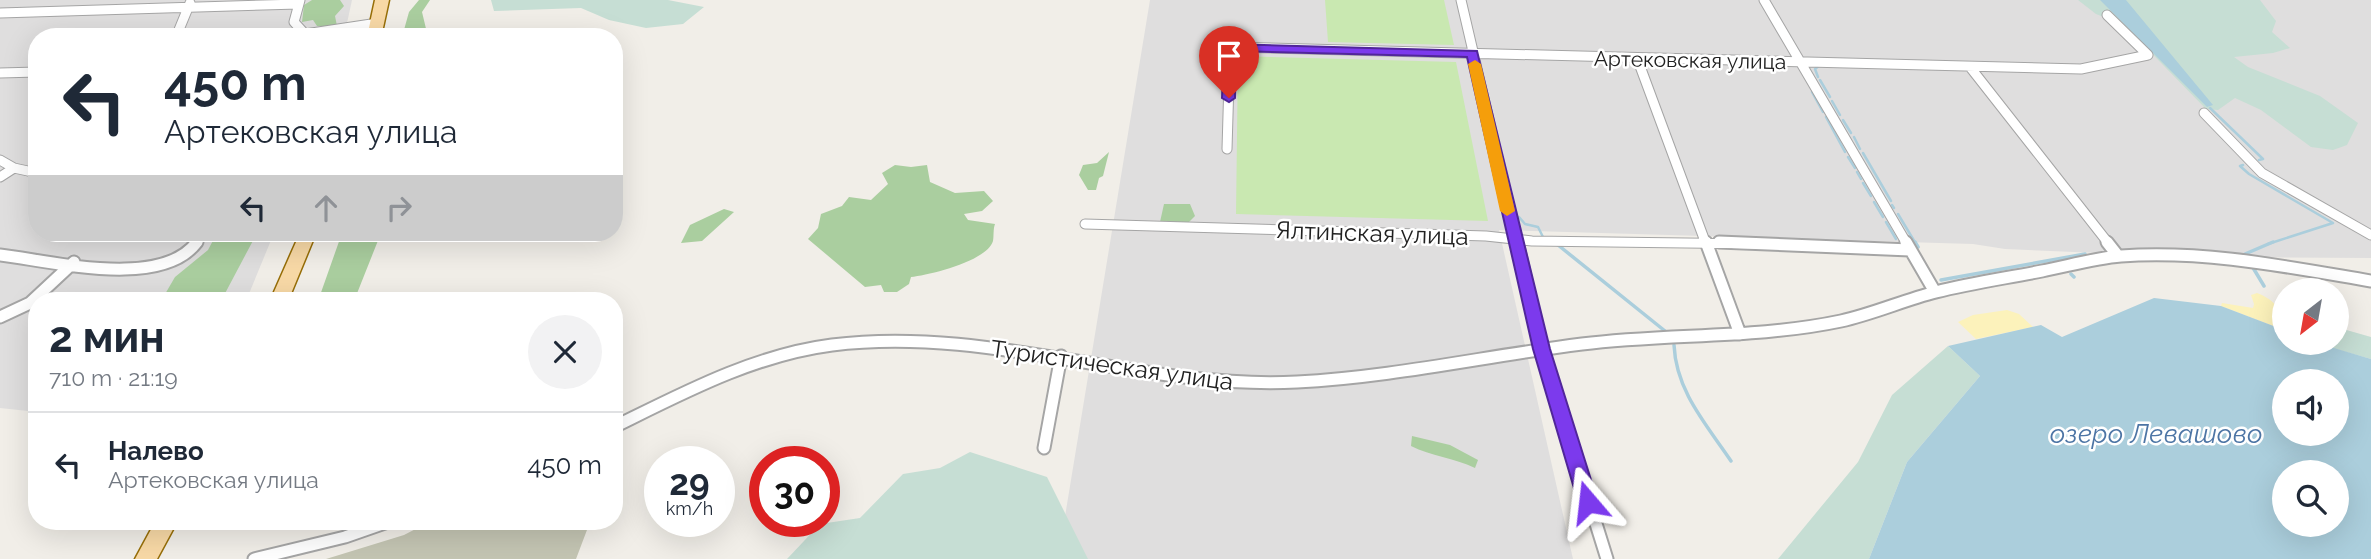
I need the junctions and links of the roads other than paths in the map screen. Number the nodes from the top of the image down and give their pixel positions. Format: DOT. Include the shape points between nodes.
graph roads {
  1 [pos="93,0"];
  2 [pos="382,0"];
  3 [pos="1461,0"];
  4 [pos="1765,0"];
  5 [pos="299,2"];
  6 [pos="189,3"];
  7 [pos="86,10"];
  8 [pos="0,13"];
  9 [pos="2106,15"];
  10 [pos="378,23"];
  11 [pos="179,28"];
  12 [pos="299,28"];
  13 [pos="347,28"];
  14 [pos="377,28"];
  15 [pos="1472,54"];
  16 [pos="1637,58"];
  17 [pos="1802,62"];
  18 [pos="1970,67"];
  19 [pos="28,72"];
  20 [pos="0,73"];
  21 [pos="2204,113"];
  22 [pos="1227,149"];
  23 [pos="0,160"];
  24 [pos="14,168"];
  25 [pos="28,171"];
  26 [pos="0,177"];
  27 [pos="1085,224"];
  28 [pos="2371,235"];
  29 [pos="1514,240"];
  30 [pos="197,242"];
  31 [pos="304,242"];
  32 [pos="1708,242"];
  33 [pos="1910,250"];
  34 [pos="0,255"];
  35 [pos="2118,256"];
  36 [pos="74,262"];
  37 [pos="2371,281"];
  38 [pos="42,292"];
  39 [pos="283,292"];
  40 [pos="1935,292"];
  41 [pos="28,304"];
  42 [pos="0,317"];
  43 [pos="1740,334"];
  44 [pos="1542,349"];
  45 [pos="1061,356"];
  46 [pos="623,423"];
  47 [pos="1044,448"];
  48 [pos="162,530"];
  49 [pos="365,530"];
  50 [pos="146,559"];
  51 [pos="254,559"];
  52 [pos="1607,559"];
  1 -- 7 [label="street"];
  2 -- 10 [label="main road"];
  3 -- 15 [label="street"];
  4 -- 17 [label="street"];
  5 -- 6 [label="street"];
  5 -- 12 [label="street" via="294,22"];
  6 -- 7 [label="street"];
  6 -- 11 [label="street"];
  7 -- 8 [label="street"];
  9 -- 18 [label="street, Артековская улица" via="2148,55 2081,69"];
  10 -- 13 [label="street"];
  10 -- 14 [label="main road"];
  15 -- 16 [label="street, Артековская улица"];
  15 -- 22 [label="street, Артековская улица" via="1230,47"];
  15 -- 29 [label="street"];
  16 -- 17 [label="street, Артековская улица"];
  16 -- 32 [label="street"];
  17 -- 18 [label="street, Артековская улица"];
  17 -- 33 [label="street"];
  18 -- 35 [label="street"];
  19 -- 20 [label="street"];
  21 -- 28 [label="street" via="2262,173"];
  23 -- 24 [label="street"];
  24 -- 25 [label="street"];
  24 -- 26 [label="street"];
  27 -- 29 [label="street, Ялтинская улица"];
  29 -- 32 [label="street, Ялтинская улица"];
  29 -- 44 [label="street"];
  30 -- 36 [label="street" via="191,251 157,267"];
  31 -- 39 [label="main road"];
  32 -- 33 [label="street, Ялтинская улица"];
  32 -- 43 [label="street"];
  33 -- 40 [label="street"];
  34 -- 36 [label="street"];
  35 -- 37 [label="street, Туристическая улица" via="2211,255"];
  35 -- 40 [label="street, Туристическая улица"];
  36 -- 38 [label="street"];
  40 -- 43 [label="street, Туристическая улица" via="1842,321"];
  41 -- 42 [label="street"];
  43 -- 44 [label="street, Туристическая улица"];
  44 -- 45 [label="street, Туристическая улица" via="1360,378 1247,383"];
  44 -- 52 [label="street"];
  45 -- 46 [label="street, Туристическая улица" via="896,342 809,348 697,386"];
  45 -- 47 [label="street"];
  48 -- 50 [label="main road"];
  49 -- 51 [label="street"];
}
